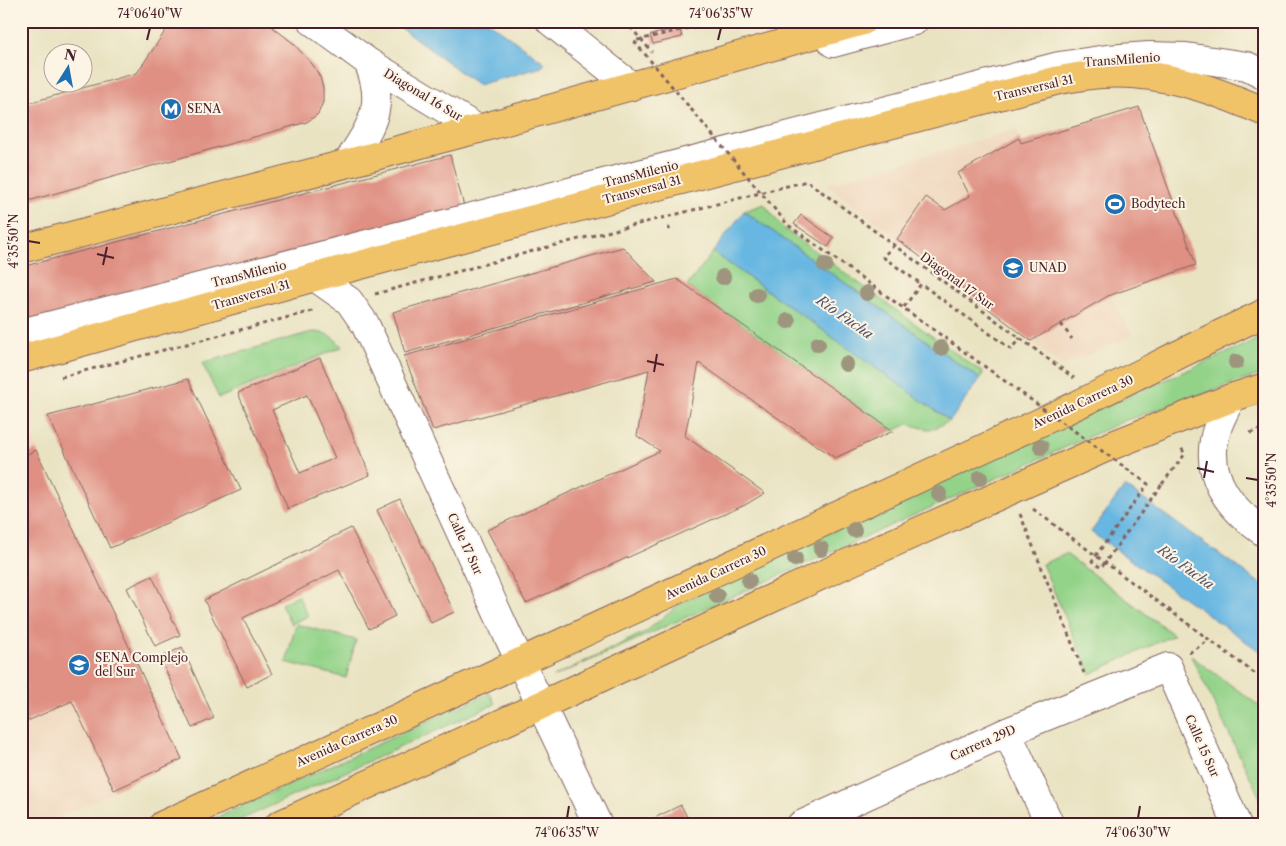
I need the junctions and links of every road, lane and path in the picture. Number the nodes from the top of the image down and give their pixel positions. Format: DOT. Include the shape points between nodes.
graph roads {
  1 [pos="312,21"];
  2 [pos="550,21"];
  3 [pos="625,21"];
  4 [pos="644,21"];
  5 [pos="719,21"];
  6 [pos="863,21"];
  7 [pos="914,21"];
  8 [pos="629,25"];
  9 [pos="652,52"];
  10 [pos="368,62"];
  11 [pos="1265,75"];
  12 [pos="631,86"];
  13 [pos="1239,100"];
  14 [pos="1265,112"];
  15 [pos="1265,125"];
  16 [pos="478,128"];
  17 [pos="348,162"];
  18 [pos="894,245"];
  19 [pos="21,249"];
  20 [pos="21,257"];
  21 [pos="315,277"];
  22 [pos="921,284"];
  23 [pos="349,301"];
  24 [pos="904,307"];
  25 [pos="1265,313"];
  26 [pos="1061,324"];
  27 [pos="21,333"];
  28 [pos="1020,338"];
  29 [pos="1072,339"];
  30 [pos="21,359"];
  31 [pos="58,378"];
  32 [pos="1265,387"];
  33 [pos="1098,395"];
  34 [pos="1231,398"];
  35 [pos="1265,428"];
  36 [pos="1250,433"];
  37 [pos="1185,454"];
  38 [pos="1009,491"];
  39 [pos="1265,534"];
  40 [pos="520,662"];
  41 [pos="1168,667"];
  42 [pos="1265,681"];
  43 [pos="1094,696"];
  44 [pos="541,705"];
  45 [pos="1007,732"];
  46 [pos="815,822"];
  47 [pos="163,825"];
  48 [pos="279,825"];
  49 [pos="598,825"];
  50 [pos="1050,825"];
  51 [pos="1237,825"];
  1 -- 10 [label="street, Diagonal 16 Sur"];
  2 -- 12 [label="street"];
  3 -- 8 [label="path"];
  4 -- 8 [label="path"];
  5 -- 24 [label="path, bridge" via="634,41 788,225"];
  6 -- 12 [label="main road"];
  7 -- 20 [label="street"];
  8 -- 9 [label="path"];
  10 -- 16 [label="street, Diagonal 16 Sur"];
  10 -- 17 [label="street, Diagonal 16 Sur" via="375,78 376,114"];
  11 -- 27 [label="street, TransMilenio" via="1247,66 1186,57 1149,56 1059,66"];
  12 -- 16 [label="main road"];
  13 -- 14 [label="main road, Transversal 31"];
  13 -- 15 [label="main road"];
  13 -- 21 [label="main road, Transversal 31" via="1178,80 1136,75 1100,74 1059,80"];
  16 -- 17 [label="main road"];
  17 -- 19 [label="main road"];
  18 -- 22 [label="path" via="883,257"];
  18 -- 23 [label="path, Diagonal 17 Sur" via="807,181"];
  18 -- 28 [label="path, Diagonal 17 Sur"];
  21 -- 23 [label="street, Calle 17 Sur"];
  21 -- 30 [label="main road, Transversal 31"];
  22 -- 24 [label="path"];
  22 -- 28 [label="path" via="1011,349"];
  23 -- 31 [label="path"];
  23 -- 40 [label="street, Calle 17 Sur" via="373,340"];
  24 -- 37 [label="path, bridge" via="1148,484 1092,561 1101,568"];
  25 -- 33 [label="main road, Avenida Carrera 30"];
  26 -- 29 [label="path"];
  28 -- 33 [label="path, Diagonal 17 Sur"];
  32 -- 34 [label="main road"];
  33 -- 40 [label="main road, Avenida Carrera 30"];
  34 -- 38 [label="main road"];
  34 -- 39 [label="street" via="1218,427 1214,467 1227,498"];
  35 -- 36 [label="path"];
  38 -- 42 [label="path"];
  38 -- 43 [label="path"];
  38 -- 44 [label="main road"];
  40 -- 44 [label="street, Calle 17 Sur"];
  40 -- 47 [label="main road, Avenida Carrera 30"];
  41 -- 43 [label="street, Carrera 29D"];
  41 -- 51 [label="street, Calle 15 Sur"];
  43 -- 45 [label="street, Carrera 29D"];
  44 -- 48 [label="main road"];
  44 -- 49 [label="street, Calle 17 Sur"];
  45 -- 46 [label="street, Carrera 29D"];
  45 -- 50 [label="street"];
}
